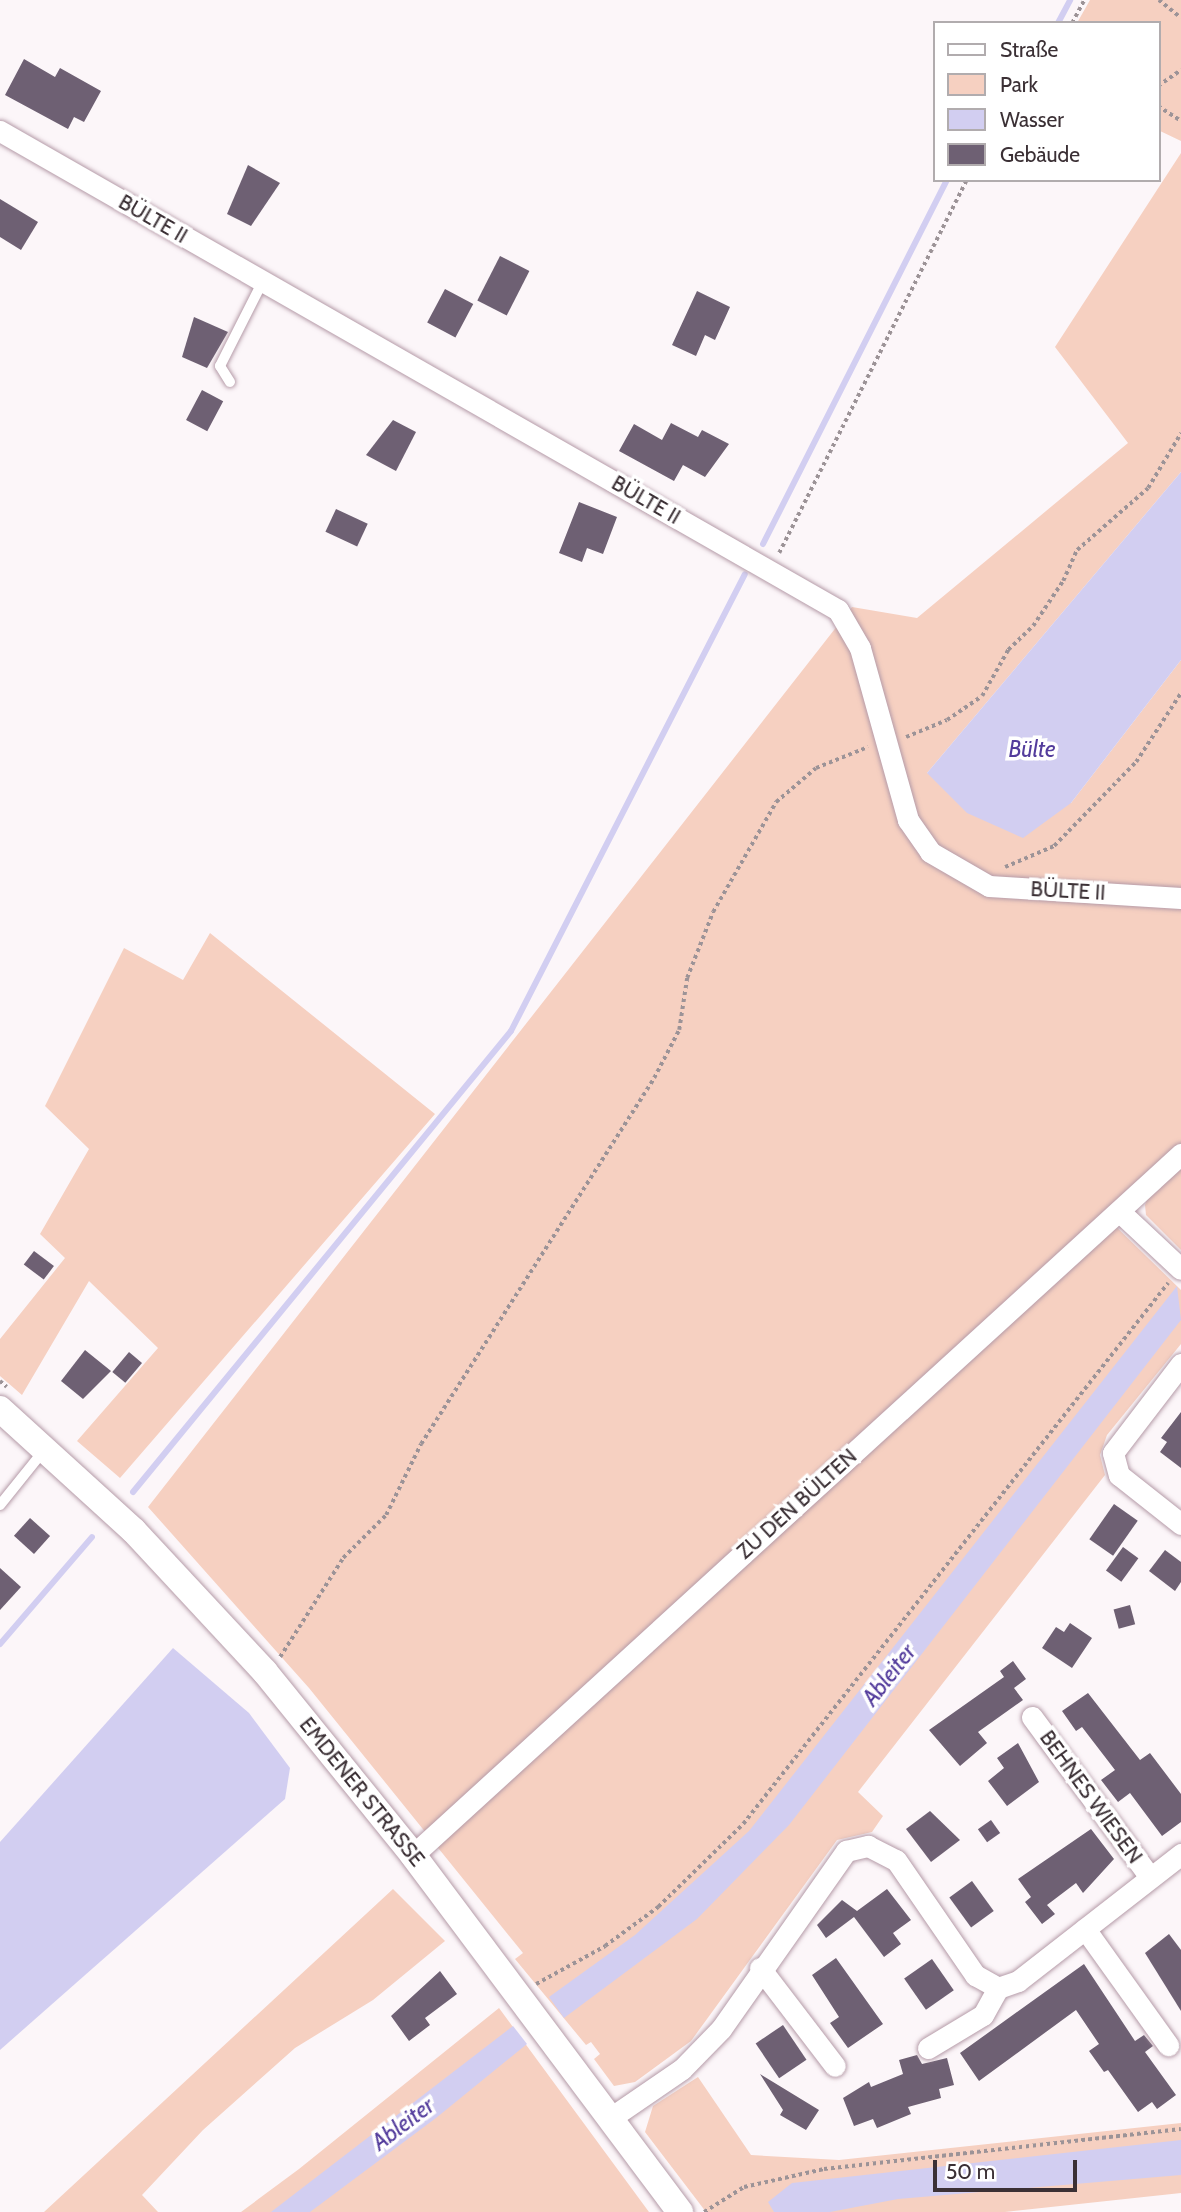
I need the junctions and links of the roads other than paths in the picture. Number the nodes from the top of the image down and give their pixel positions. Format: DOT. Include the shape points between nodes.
graph roads {
  1 [pos="0,131"];
  2 [pos="263,281"];
  3 [pos="230,382"];
  4 [pos="1181,898"];
  5 [pos="1181,1154"];
  6 [pos="1120,1212"];
  7 [pos="1177,1274"];
  8 [pos="1181,1364"];
  9 [pos="0,1409"];
  10 [pos="45,1449"];
  11 [pos="0,1505"];
  12 [pos="1181,1524"];
  13 [pos="1032,1717"];
  14 [pos="1181,1854"];
  15 [pos="413,1855"];
  16 [pos="1150,1877"];
  17 [pos="1085,1929"];
  18 [pos="761,1968"];
  19 [pos="999,1988"];
  20 [pos="1168,2045"];
  21 [pos="928,2048"];
  22 [pos="835,2066"];
  23 [pos="609,2119"];
  24 [pos="680,2212"];
  1 -- 2 [label="street, BÜLTE II"];
  2 -- 3 [label="lane" via="220,366"];
  2 -- 4 [label="street, BÜLTE II" via="838,610 860,648 908,820 930,852 989,886"];
  5 -- 6 [label="street, ZU DEN BÜLTEN"];
  6 -- 7 [label="street"];
  6 -- 15 [label="street, ZU DEN BÜLTEN"];
  8 -- 12 [label="street" via="1118,1440 1113,1453 1119,1475"];
  9 -- 10 [label="street, EMDENER STRASSE"];
  10 -- 11 [label="lane"];
  10 -- 15 [label="street, EMDENER STRASSE" via="134,1531 264,1672"];
  13 -- 16 [label="street, BEHNES WIESEN"];
  14 -- 16 [label="street, BEHNES WIESEN"];
  15 -- 23 [label="street, EMDENER STRASSE"];
  16 -- 17 [label="street, BEHNES WIESEN"];
  17 -- 19 [label="street, BEHNES WIESEN" via="1018,1981"];
  17 -- 20 [label="street"];
  18 -- 19 [label="street" via="836,1858 868,1846 896,1860 975,1975"];
  18 -- 22 [label="street"];
  18 -- 23 [label="street" via="721,2029 682,2070"];
  19 -- 21 [label="street, BEHNES WIESEN" via="983,2015"];
  23 -- 24 [label="street, EMDENER STRASSE"];
}
